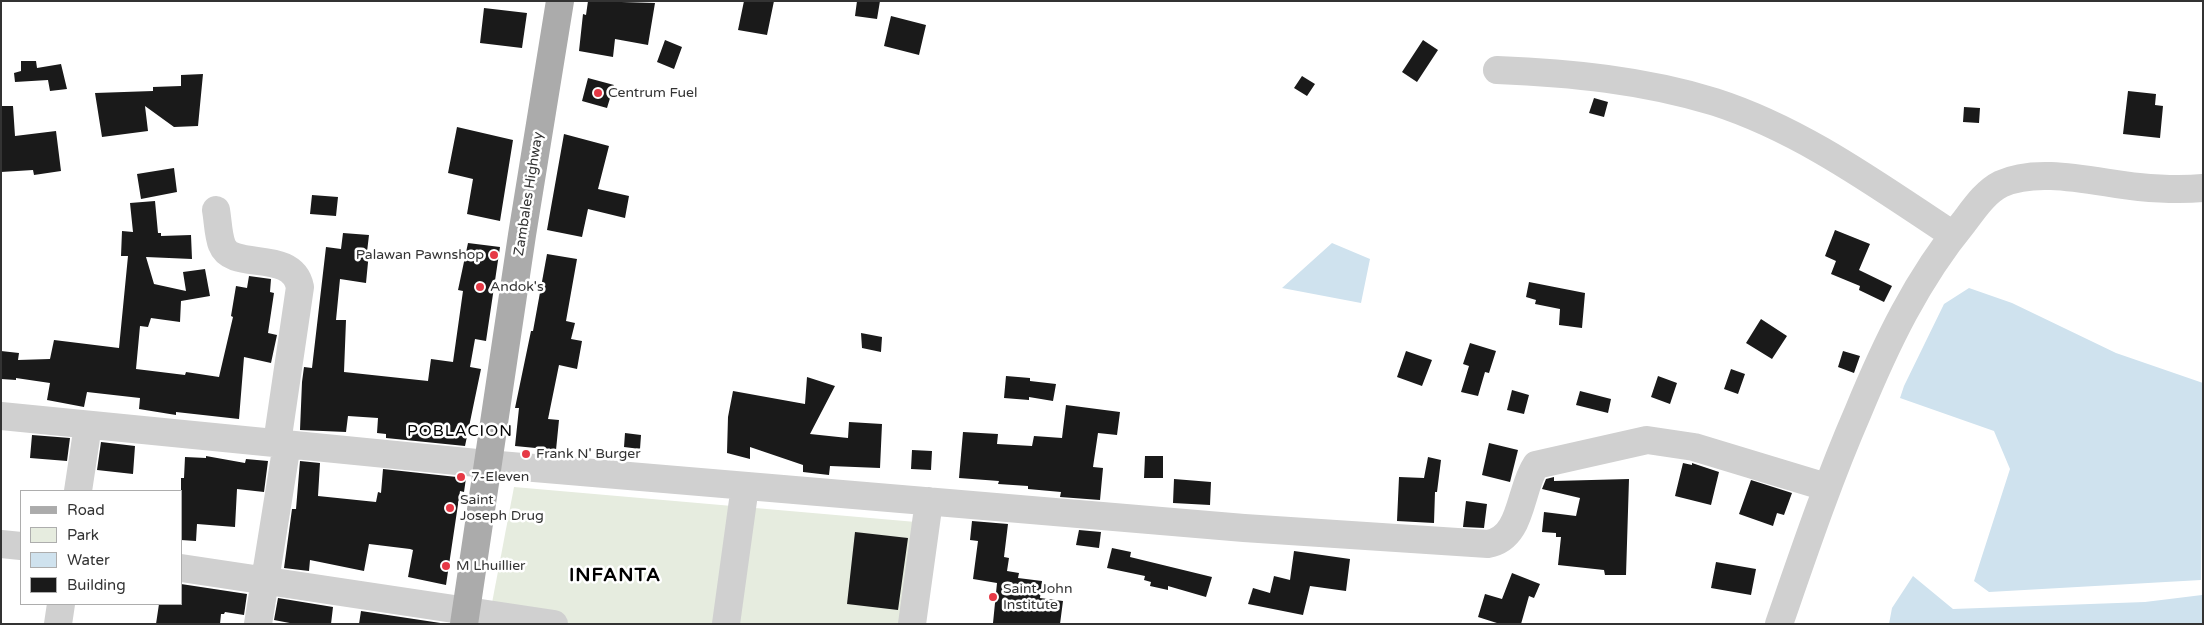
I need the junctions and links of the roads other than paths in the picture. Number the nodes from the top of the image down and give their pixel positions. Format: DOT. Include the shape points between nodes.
graph roads {
  1 [pos="560,1"];
  2 [pos="1497,70"];
  3 [pos="2203,188"];
  4 [pos="216,210"];
  5 [pos="1953,235"];
  6 [pos="1,416"];
  7 [pos="88,425"];
  8 [pos="282,444"];
  9 [pos="487,464"];
  10 [pos="745,486"];
  11 [pos="1826,487"];
  12 [pos="78,490"];
  13 [pos="930,501"];
  14 [pos="1,544"];
  15 [pos="20,546"];
  16 [pos="182,568"];
  17 [pos="266,580"];
  18 [pos="61,605"];
  19 [pos="465,618"];
  20 [pos="58,624"];
  21 [pos="258,624"];
  22 [pos="554,624"];
  23 [pos="726,624"];
  24 [pos="912,624"];
  25 [pos="1779,624"];
  1 -- 9 [label="main road, Zambales Highway"];
  2 -- 5 [label="street" via="1604,78 1714,102 1795,136"];
  3 -- 5 [label="street" via="2138,187 2049,177 2015,180 1988,193"];
  4 -- 8 [label="street" via="225,250 238,257 281,266 298,278 300,287"];
  5 -- 11 [label="street" via="1913,294 1888,341"];
  6 -- 7 [label="street"];
  7 -- 8 [label="street"];
  7 -- 12 [label="street"];
  8 -- 9 [label="street"];
  8 -- 17 [label="street"];
  9 -- 10 [label="street"];
  9 -- 19 [label="main road, Zambales Highway"];
  10 -- 13 [label="street"];
  10 -- 23 [label="street"];
  11 -- 13 [label="street" via="1694,447 1648,440 1536,464 1511,530 1498,542 1488,544 1244,528"];
  11 -- 25 [label="street"];
  13 -- 24 [label="street"];
  14 -- 15 [label="street"];
  16 -- 17 [label="street"];
  17 -- 19 [label="street"];
  17 -- 21 [label="street"];
  18 -- 20 [label="street"];
  19 -- 22 [label="street"];
}
